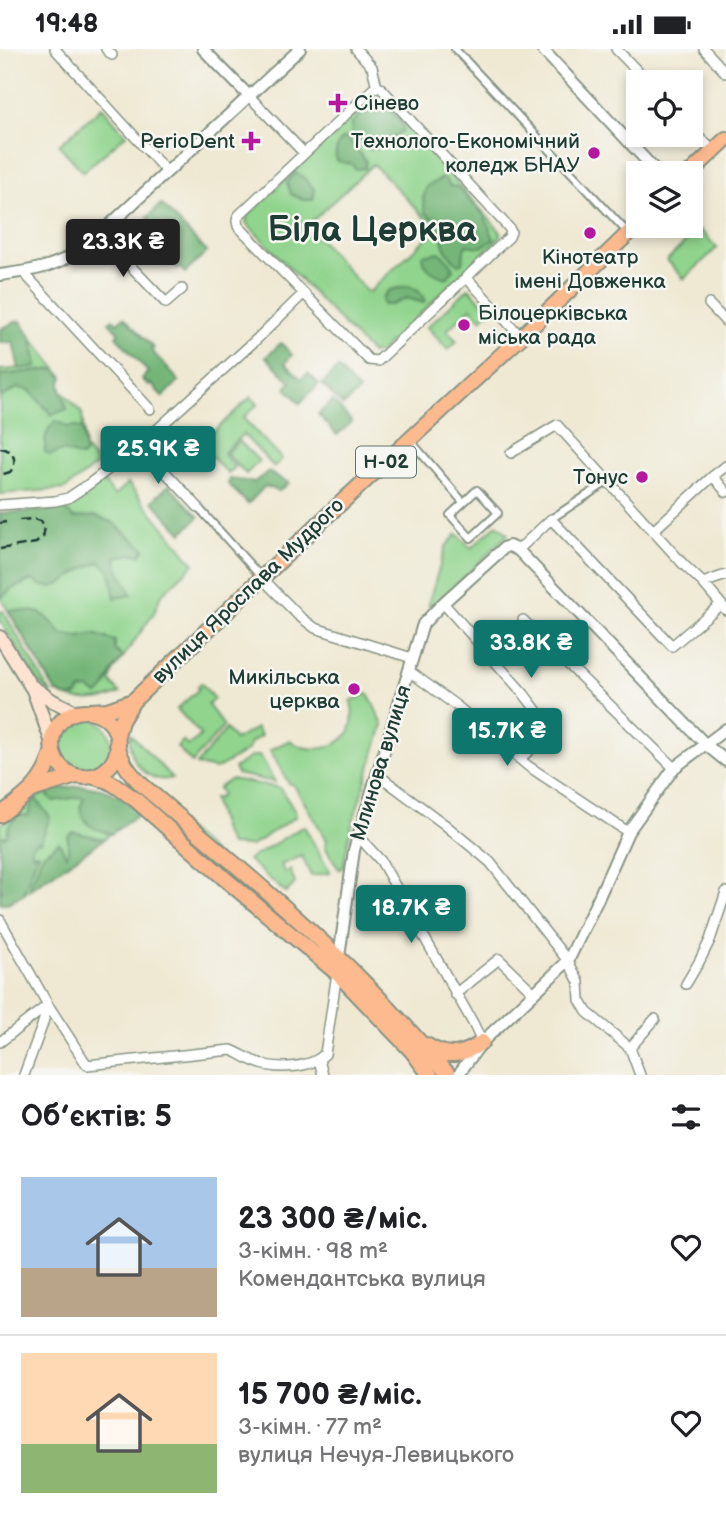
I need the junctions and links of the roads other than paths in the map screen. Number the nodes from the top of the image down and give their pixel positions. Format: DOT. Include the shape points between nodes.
graph roads {
  1 [pos="55,49"];
  2 [pos="300,49"];
  3 [pos="356,49"];
  4 [pos="455,49"];
  5 [pos="542,49"];
  6 [pos="616,49"];
  7 [pos="704,49"];
  8 [pos="208,51"];
  9 [pos="636,70"];
  10 [pos="726,73"];
  11 [pos="377,87"];
  12 [pos="248,96"];
  13 [pos="726,139"];
  14 [pos="703,141"];
  15 [pos="713,151"];
  16 [pos="304,153"];
  17 [pos="647,161"];
  18 [pos="703,161"];
  19 [pos="167,172"];
  20 [pos="626,220"];
  21 [pos="100,235"];
  22 [pos="626,236"];
  23 [pos="23,272"];
  24 [pos="0,275"];
  25 [pos="466,277"];
  26 [pos="182,289"];
  27 [pos="303,294"];
  28 [pos="709,304"];
  29 [pos="726,322"];
  30 [pos="521,337"];
  31 [pos="150,409"];
  32 [pos="140,445"];
  33 [pos="415,446"];
  34 [pos="512,453"];
  35 [pos="726,466"];
  36 [pos="713,476"];
  37 [pos="607,482"];
  38 [pos="726,492"];
  39 [pos="463,502"];
  40 [pos="0,505"];
  41 [pos="198,507"];
  42 [pos="551,519"];
  43 [pos="653,531"];
  44 [pos="514,548"];
  45 [pos="726,575"];
  46 [pos="262,578"];
  47 [pos="703,583"];
  48 [pos="443,603"];
  49 [pos="724,607"];
  50 [pos="523,620"];
  51 [pos="0,637"];
  52 [pos="412,658"];
  53 [pos="408,671"];
  54 [pos="30,685"];
  55 [pos="133,701"];
  56 [pos="83,712"];
  57 [pos="726,729"];
  58 [pos="117,739"];
  59 [pos="705,744"];
  60 [pos="52,747"];
  61 [pos="519,759"];
  62 [pos="726,761"];
  63 [pos="674,768"];
  64 [pos="377,774"];
  65 [pos="83,776"];
  66 [pos="32,790"];
  67 [pos="0,815"];
  68 [pos="628,832"];
  69 [pos="358,836"];
  70 [pos="726,892"];
  71 [pos="0,920"];
  72 [pos="339,958"];
  73 [pos="568,961"];
  74 [pos="337,973"];
  75 [pos="686,984"];
  76 [pos="534,993"];
  77 [pos="455,994"];
  78 [pos="48,1005"];
  79 [pos="655,1019"];
  80 [pos="0,1042"];
  81 [pos="421,1042"];
  82 [pos="482,1042"];
  83 [pos="630,1048"];
  84 [pos="319,1061"];
  85 [pos="87,1070"];
  86 [pos="286,1071"];
  87 [pos="24,1075"];
  88 [pos="323,1075"];
  89 [pos="430,1075"];
  90 [pos="449,1075"];
  91 [pos="458,1075"];
  92 [pos="640,1075"];
  1 -- 19 [label="street"];
  2 -- 12 [label="street"];
  3 -- 11 [label="street" via="372,67"];
  4 -- 20 [label="street"];
  5 -- 17 [label="street"];
  6 -- 9 [label="street"];
  7 -- 10 [label="street"];
  8 -- 12 [label="street"];
  11 -- 16 [label="street"];
  11 -- 25 [label="street" via="511,232"];
  12 -- 16 [label="street"];
  12 -- 19 [label="street"];
  13 -- 15 [label="main road"];
  14 -- 15 [label="street"];
  15 -- 18 [label="main road"];
  16 -- 27 [label="street" via="237,221"];
  19 -- 21 [label="street"];
  21 -- 23 [label="street" via="72,257"];
  21 -- 26 [label="street" via="166,303"];
  22 -- 30 [label="main road, вулиця Ярослава Мудрого / Н-02"];
  23 -- 24 [label="street"];
  23 -- 31 [label="street"];
  25 -- 27 [label="street" via="373,362"];
  25 -- 30 [label="street"];
  27 -- 32 [label="street"];
  28 -- 29 [label="street"];
  30 -- 46 [label="main road, вулиця Ярослава Мудрого / Н-02"];
  32 -- 40 [label="street" via="68,498"];
  32 -- 41 [label="street"];
  33 -- 39 [label="street"];
  34 -- 37 [label="street" via="557,425"];
  35 -- 36 [label="street"];
  36 -- 38 [label="street"];
  36 -- 43 [label="street"];
  37 -- 42 [label="street"];
  37 -- 43 [label="street"];
  39 -- 39 [label="street" via="477,490 498,513 471,538 450,515"];
  41 -- 46 [label="street"];
  42 -- 44 [label="street"];
  42 -- 49 [label="street" via="672,646"];
  43 -- 47 [label="street"];
  44 -- 48 [label="street, Млинова вулиця" via="505,547"];
  44 -- 59 [label="street"];
  45 -- 47 [label="street"];
  46 -- 52 [label="street" via="315,628"];
  46 -- 55 [label="main road, вулиця Ярослава Мудрого / Н-02"];
  47 -- 49 [label="street"];
  48 -- 52 [label="street, Млинова вулиця" via="422,624"];
  48 -- 61 [label="street" via="548,727 547,736"];
  50 -- 63 [label="street"];
  51 -- 54 [label="main road"];
  52 -- 53 [label="street, Млинова вулиця"];
  53 -- 61 [label="street"];
  53 -- 64 [label="street, Млинова вулиця"];
  54 -- 56 [label="main road" via="53,701"];
  54 -- 60 [label="main road"];
  55 -- 56 [label="main road, вулиця Ярослава Мудрого / Н-02"];
  55 -- 58 [label="main road, вулиця Ярослава Мудрого / Н-02"];
  56 -- 58 [label="main road" via="98,713 110,722"];
  56 -- 60 [label="main road" via="58,724"];
  57 -- 59 [label="street"];
  58 -- 65 [label="main road" via="111,764 100,773"];
  58 -- 72 [label="main road" via="120,758 142,785"];
  59 -- 62 [label="street"];
  59 -- 63 [label="street"];
  60 -- 65 [label="main road" via="59,765"];
  60 -- 66 [label="main road" via="47,768"];
  61 -- 68 [label="street"];
  63 -- 68 [label="street"];
  64 -- 69 [label="street, Млинова вулиця"];
  64 -- 73 [label="street" via="491,862"];
  65 -- 66 [label="main road"];
  65 -- 74 [label="main road" via="106,780 136,800"];
  66 -- 67 [label="main road"];
  68 -- 73 [label="street"];
  69 -- 72 [label="street, Млинова вулиця"];
  69 -- 77 [label="street" via="381,861"];
  70 -- 75 [label="street" via="710,940"];
  71 -- 78 [label="street"];
  72 -- 74 [label="street, Млинова вулиця"];
  72 -- 81 [label="main road"];
  73 -- 76 [label="street"];
  73 -- 83 [label="street" via="587,1012"];
  74 -- 84 [label="street, Млинова вулиця" via="325,1054"];
  74 -- 89 [label="main road"];
  76 -- 77 [label="street" via="499,959"];
  76 -- 82 [label="street"];
  77 -- 82 [label="street"];
  78 -- 80 [label="street"];
  78 -- 85 [label="street"];
  78 -- 87 [label="street"];
  79 -- 83 [label="street"];
  81 -- 82 [label="main road" via="455,1054"];
  81 -- 90 [label="main road"];
  82 -- 91 [label="street"];
  83 -- 92 [label="street"];
  84 -- 86 [label="street"];
  84 -- 88 [label="street"];
  85 -- 86 [label="street" via="230,1050"];
}
